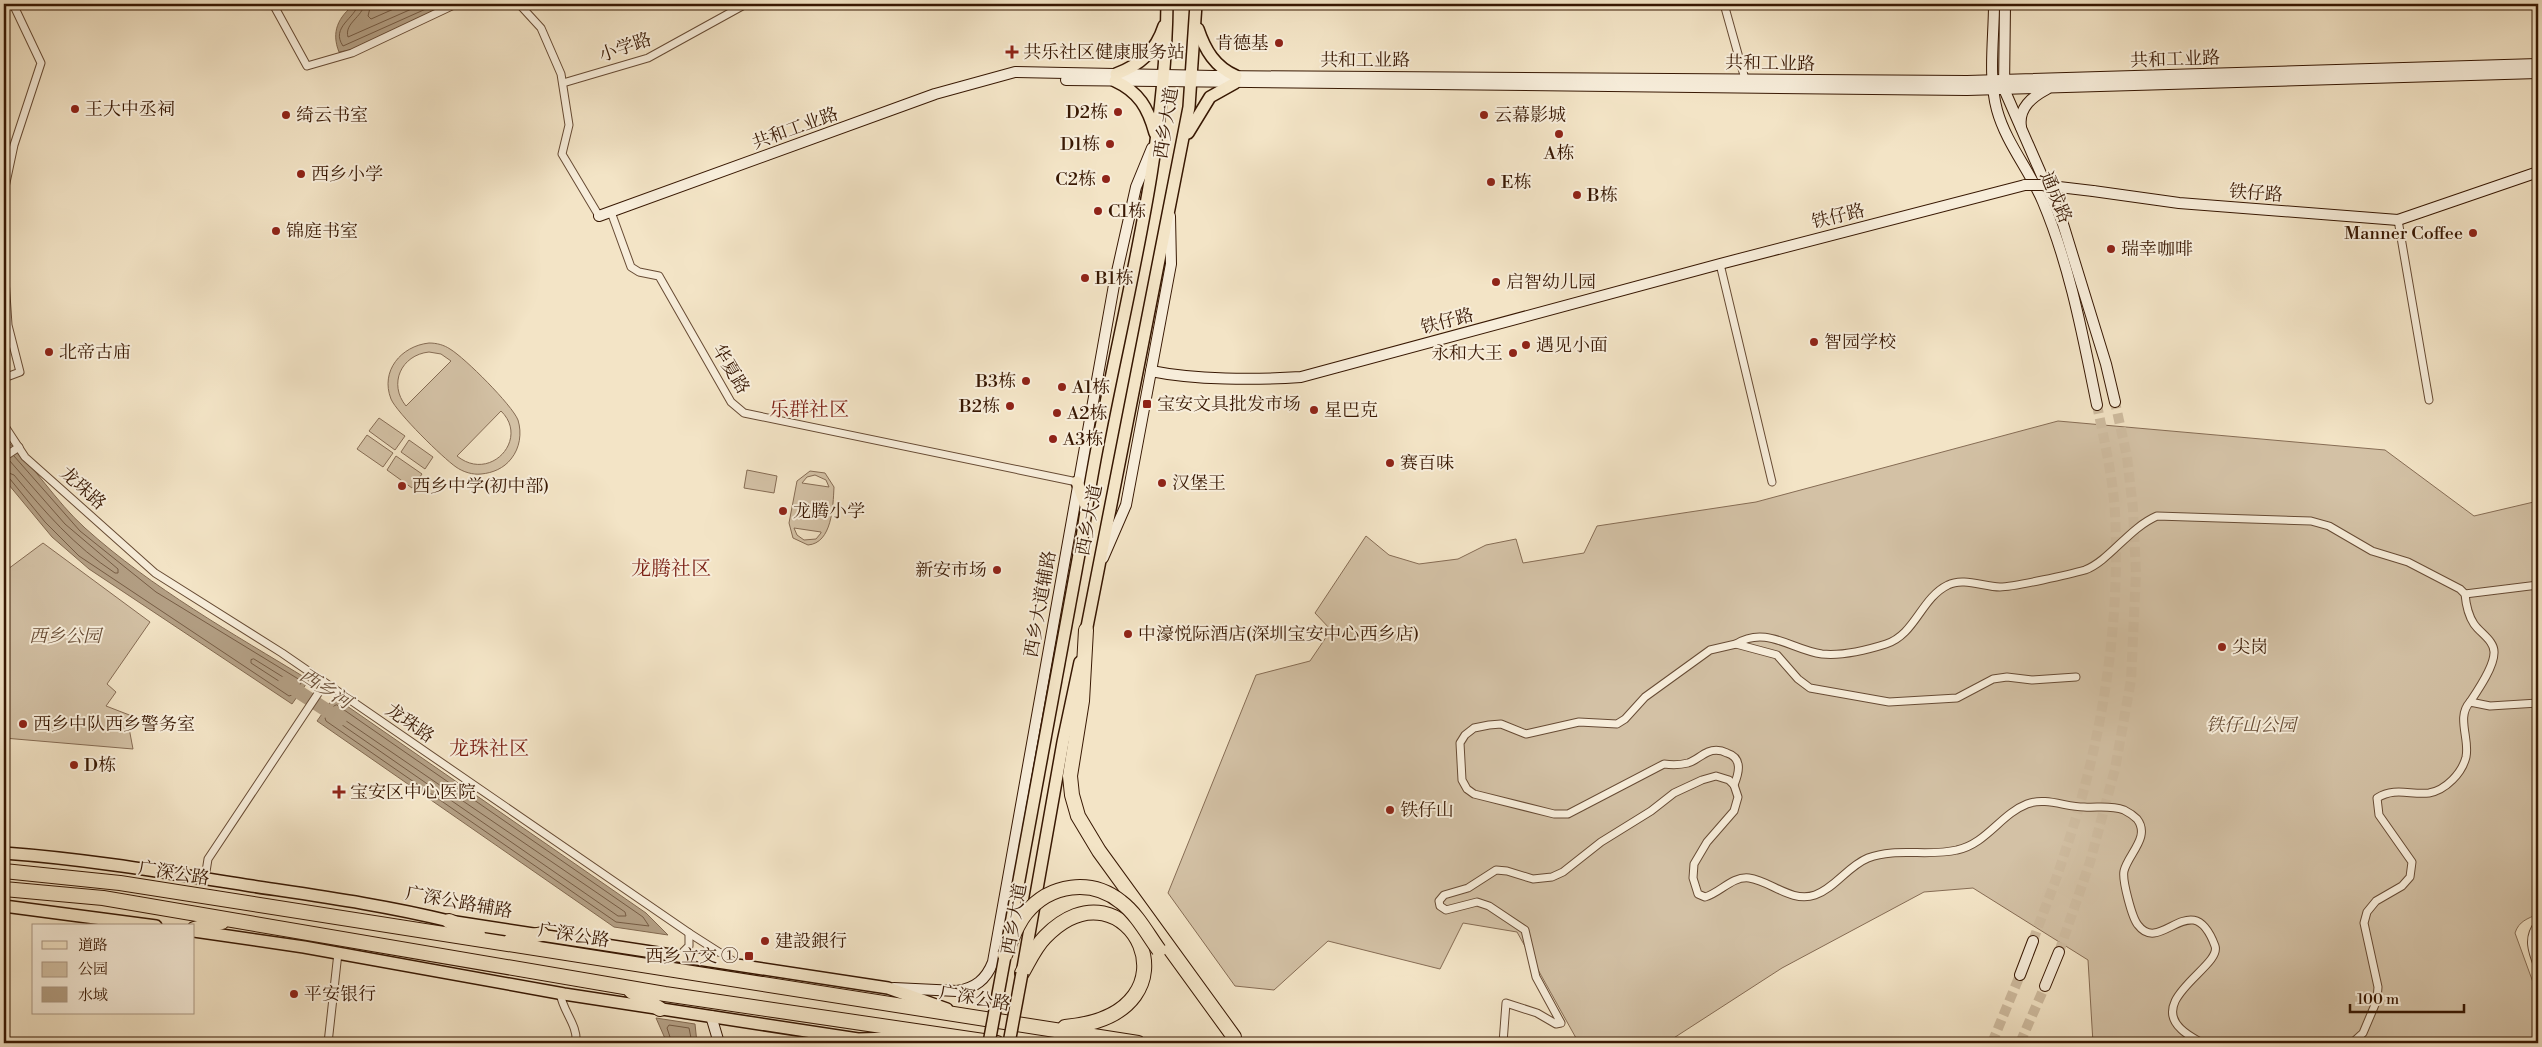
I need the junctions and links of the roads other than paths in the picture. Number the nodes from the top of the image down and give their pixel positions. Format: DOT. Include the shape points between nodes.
graph roads {
  1 [pos="13,4"];
  2 [pos="273,4"];
  3 [pos="456,4"];
  4 [pos="519,4"];
  5 [pos="746,4"];
  6 [pos="1167,4"];
  7 [pos="1196,4"];
  8 [pos="1724,4"];
  9 [pos="1994,4"];
  10 [pos="2005,4"];
  11 [pos="1167,18"];
  12 [pos="1196,23"];
  13 [pos="2538,64"];
  14 [pos="2538,73"];
  15 [pos="1116,78"];
  16 [pos="1164,79"];
  17 [pos="1191,79"];
  18 [pos="1745,79"];
  19 [pos="1236,80"];
  20 [pos="563,82"];
  21 [pos="1998,84"];
  22 [pos="2050,87"];
  23 [pos="2022,133"];
  24 [pos="1156,138"];
  25 [pos="1182,145"];
  26 [pos="2538,172"];
  27 [pos="4,192"];
  28 [pos="1169,206"];
  29 [pos="610,212"];
  30 [pos="599,216"];
  31 [pos="2398,220"];
  32 [pos="4,263"];
  33 [pos="1720,264"];
  34 [pos="1151,370"];
  35 [pos="4,378"];
  36 [pos="2429,400"];
  37 [pos="2115,402"];
  38 [pos="2097,405"];
  39 [pos="4,424"];
  40 [pos="19,447"];
  41 [pos="4,456"];
  42 [pos="1077,482"];
  43 [pos="1772,482"];
  44 [pos="1086,506"];
  45 [pos="1096,575"];
  46 [pos="2538,585"];
  47 [pos="2465,594"];
  48 [pos="1086,630"];
  49 [pos="1736,644"];
  50 [pos="2076,677"];
  51 [pos="323,686"];
  52 [pos="2470,702"];
  53 [pos="2538,703"];
  54 [pos="1734,786"];
  55 [pos="4,852"];
  56 [pos="4,871"];
  57 [pos="206,878"];
  58 [pos="4,889"];
  59 [pos="4,906"];
  60 [pos="227,920"];
  61 [pos="449,921"];
  62 [pos="141,924"];
  63 [pos="2538,924"];
  64 [pos="195,930"];
  65 [pos="195,930"];
  66 [pos="689,933"];
  67 [pos="542,934"];
  68 [pos="2033,940"];
  69 [pos="497,942"];
  70 [pos="2059,952"];
  71 [pos="338,954"];
  72 [pos="680,955"];
  73 [pos="1005,955"];
  74 [pos="739,964"];
  75 [pos="2538,967"];
  76 [pos="1022,973"];
  77 [pos="2020,975"];
  78 [pos="2045,986"];
  79 [pos="624,987"];
  80 [pos="888,988"];
  81 [pos="560,994"];
  82 [pos="660,1009"];
  83 [pos="963,1014"];
  84 [pos="711,1016"];
  85 [pos="1042,1029"];
  86 [pos="958,1036"];
  87 [pos="858,1039"];
  88 [pos="1238,1040"];
  89 [pos="328,1043"];
  90 [pos="576,1043"];
  91 [pos="718,1043"];
  92 [pos="887,1043"];
  93 [pos="989,1043"];
  94 [pos="997,1043"];
  95 [pos="1009,1043"];
  96 [pos="1138,1043"];
  97 [pos="1502,1043"];
  98 [pos="2202,1043"];
  99 [pos="2352,1043"];
  1 -- 27 [label="street" via="41,63 14,145"];
  2 -- 3 [label="street" via="308,66 352,53"];
  4 -- 20 [label="street" via="541,28"];
  5 -- 20 [label="street, 小学路" via="648,58"];
  6 -- 11 [label="main road, 西乡大道"];
  7 -- 12 [label="main road, 西乡大道"];
  8 -- 18 [label="street"];
  9 -- 21 [label="street, 通成路"];
  10 -- 21 [label="street, 通成路"];
  11 -- 15 [label="main road" via="1161,36 1146,57"];
  11 -- 16 [label="main road, 西乡大道"];
  12 -- 17 [label="main road, 西乡大道"];
  12 -- 19 [label="main road" via="1206,49"];
  13 -- 21 [label="street, 共和工业路"];
  14 -- 22 [label="street, 共和工业路"];
  15 -- 16 [label="street, 共和工业路"];
  15 -- 24 [label="main road" via="1139,96"];
  15 -- 29 [label="street, 共和工业路" via="1003,77 935,94"];
  16 -- 17 [label="street, 共和工业路"];
  16 -- 24 [label="main road, 西乡大道"];
  17 -- 19 [label="street, 共和工业路"];
  17 -- 25 [label="main road, 西乡大道"];
  18 -- 19 [label="street, 共和工业路"];
  18 -- 21 [label="street, 共和工业路"];
  19 -- 21 [label="street, 共和工业路"];
  19 -- 25 [label="main road" via="1210,96"];
  20 -- 30 [label="street" via="569,125 562,154"];
  21 -- 22 [label="street, 共和工业路"];
  21 -- 23 [label="street, 通成路"];
  21 -- 38 [label="street, 通成路" via="1998,112 2052,228 2081,327"];
  22 -- 23 [label="street" via="2026,105"];
  23 -- 37 [label="street, 通成路" via="2063,224"];
  24 -- 42 [label="street, 西乡大道辅路" via="1134,196"];
  24 -- 44 [label="main road, 西乡大道"];
  25 -- 28 [label="main road, 西乡大道"];
  26 -- 31 [label="street, 铁仔路"];
  28 -- 34 [label="street" via="1171,264"];
  28 -- 45 [label="main road, 西乡大道"];
  29 -- 30 [label="street, 共和工业路"];
  29 -- 42 [label="street, 华夏路" via="631,267 638,272 659,276 731,402 744,413"];
  31 -- 33 [label="street, 铁仔路, bridge" via="2179,203 2042,185 2025,186"];
  31 -- 36 [label="street"];
  32 -- 35 [label="street" via="8,325 20,372"];
  33 -- 34 [label="street, 铁仔路" via="1301,377 1172,375"];
  33 -- 43 [label="street"];
  34 -- 45 [label="street" via="1126,506"];
  39 -- 40 [label="street, 龙珠路"];
  40 -- 41 [label="street"];
  40 -- 51 [label="street, 龙珠路" via="25,457 155,573"];
  42 -- 44 [label="main road"];
  42 -- 80 [label="street, 西乡大道辅路" via="993,962 980,982 967,989"];
  44 -- 73 [label="main road, 西乡大道, bridge"];
  45 -- 48 [label="main road, 西乡大道"];
  46 -- 47 [label="street"];
  47 -- 49 [label="street" via="2408,562 2372,551 2329,526 2311,521 2158,516 2143,522 2086,569 2002,587 1964,582 1950,584 1933,595 1902,634 1887,644 1821,654 1767,637 1753,636"];
  47 -- 52 [label="street" via="2473,624 2491,643 2494,652 2484,680"];
  48 -- 76 [label="main road, 西乡大道, bridge"];
  48 -- 88 [label="highway" via="1082,701 1070,776 1078,816 1099,851 1192,982"];
  49 -- 50 [label="street" via="1777,655 1810,688 1889,702 1957,698 1993,679 2007,677 2032,680"];
  49 -- 54 [label="street" via="1710,650 1645,697 1626,719 1617,724 1579,722 1526,734 1501,724 1489,725 1474,728 1464,735 1460,743 1462,780 1467,789 1474,794 1538,812 1568,814 1664,764 1690,763 1719,750 1733,755 1739,763"];
  51 -- 57 [label="street" via="208,859"];
  51 -- 66 [label="street, 龙珠路"];
  52 -- 53 [label="street" via="2490,706"];
  52 -- 99 [label="street" via="2463,718 2468,748 2465,762 2455,777 2442,788 2429,793 2395,790 2377,798 2378,815 2412,862 2410,877 2402,886 2376,901 2367,912 2364,923 2378,987 2377,1000 2364,1033"];
  54 -- 97 [label="street" via="1729,780 1716,776 1674,793 1552,877 1533,879 1496,870 1468,888 1444,895 1439,901 1446,910 1477,902 1489,906 1525,930 1536,977 1561,1022 1556,1024 1537,1013 1506,1003"];
  54 -- 98 [label="street" via="1738,797 1734,811 1707,842 1694,864 1698,894 1705,897 1740,878 1750,878 1794,896 1815,895 1860,862 1878,855 1955,851 1970,846 2030,803 2083,808 2104,806 2124,810 2136,818 2141,827 2140,840 2124,872 2134,921 2142,931 2150,934 2160,933 2180,920 2200,923 2211,936 2216,950 2213,959 2184,987 2174,1008 2174,1018 2180,1028"];
  55 -- 57 [label="main road, 广深公路辅路" via="71,858"];
  56 -- 69 [label="highway, 广深公路" via="120,883"];
  57 -- 61 [label="main road, 广深公路辅路" via="400,909"];
  58 -- 60 [label="highway, 广深公路" via="103,898"];
  59 -- 62 [label="main road"];
  60 -- 64 [label="highway"];
  60 -- 79 [label="highway, 广深公路"];
  61 -- 67 [label="main road, 广深公路辅路"];
  61 -- 69 [label="highway"];
  63 -- 75 [label="street" via="2531,939 2531,949"];
  65 -- 71 [label="main road"];
  66 -- 72 [label="street" via="689,946"];
  66 -- 74 [label="street, 龙珠路"];
  67 -- 69 [label="highway"];
  67 -- 72 [label="main road, 广深公路辅路"];
  68 -- 77 [label="street"];
  69 -- 83 [label="highway, 广深公路"];
  70 -- 78 [label="street"];
  71 -- 81 [label="main road"];
  71 -- 89 [label="street"];
  72 -- 74 [label="main road, 广深公路辅路"];
  73 -- 88 [label="highway, bridge" via="1024,915 1035,904 1064,888 1095,888 1122,902 1194,999"];
  73 -- 93 [label="main road, 西乡大道, bridge"];
  74 -- 80 [label="main road, 广深公路辅路"];
  76 -- 85 [label="highway" via="1044,938 1057,926 1082,914 1109,916 1131,929 1139,938 1144,972 1135,995 1103,1020 1088,1025"];
  76 -- 95 [label="main road, 西乡大道, bridge"];
  79 -- 82 [label="highway"];
  79 -- 86 [label="highway, 广深公路"];
  80 -- 83 [label="main road, 广深公路辅路"];
  81 -- 82 [label="main road"];
  81 -- 90 [label="street" via="564,1010 576,1029"];
  82 -- 84 [label="main road"];
  83 -- 85 [label="highway, 广深公路"];
  84 -- 87 [label="main road"];
  84 -- 91 [label="street"];
  85 -- 96 [label="highway, 广深公路"];
  86 -- 87 [label="main road"];
  86 -- 94 [label="highway, 广深公路"];
  87 -- 92 [label="street"];
}
